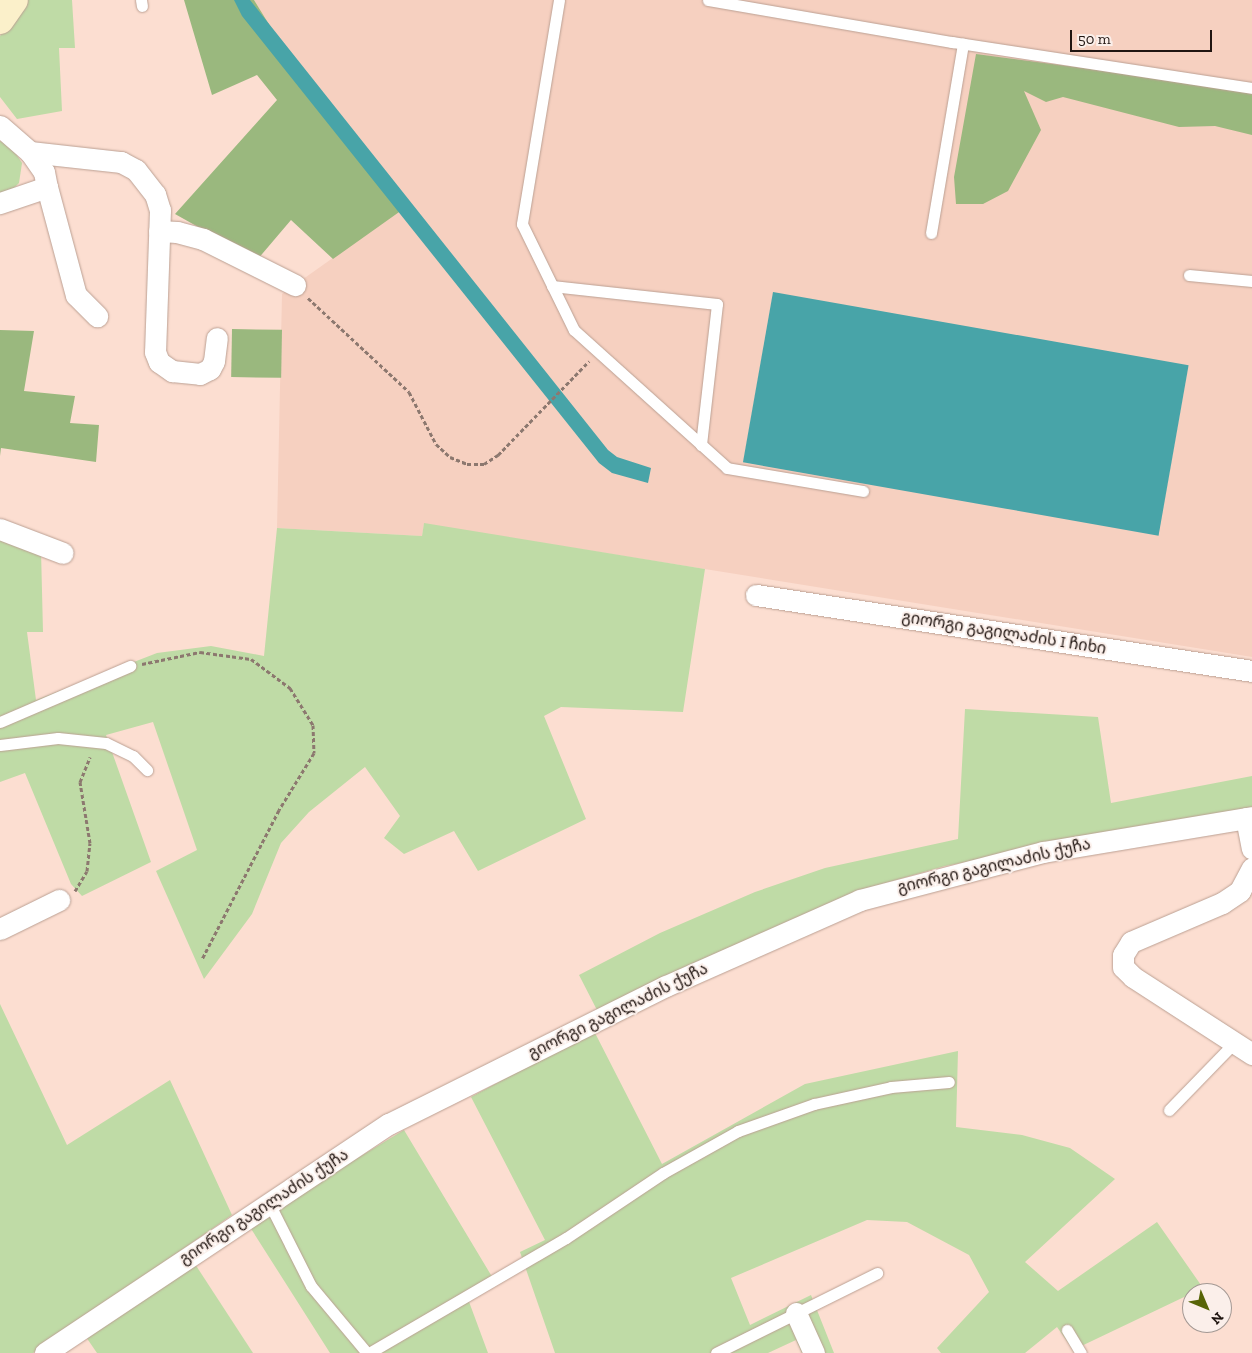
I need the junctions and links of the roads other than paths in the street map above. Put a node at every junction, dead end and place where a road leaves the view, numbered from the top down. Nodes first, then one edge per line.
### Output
1 (14, 0) edge
2 (558, 0) edge
3 (708, 0) edge
4 (0, 20) edge
5 (964, 44) junction
6 (1252, 88) edge
7 (0, 126) edge
8 (30, 152) junction
9 (47, 187) junction
10 (0, 202) edge
11 (159, 231) junction
12 (931, 233) dead end
13 (1189, 274) dead end
14 (1252, 282) edge
15 (295, 285) road end
16 (552, 286) junction
17 (97, 316) dead end
18 (217, 338) dead end
19 (701, 445) junction
20 (863, 491) dead end
21 (0, 529) edge
22 (62, 553) dead end
23 (756, 595) dead end
24 (130, 666) road end
25 (1252, 672) edge
26 (0, 722) edge
27 (0, 745) edge
28 (148, 770) dead end
29 (1249, 818) edge
30 (1252, 848) edge
31 (1252, 868) edge
32 (59, 900) road end
33 (0, 928) edge
34 (1234, 1042) junction
35 (1252, 1054) edge
36 (949, 1082) dead end
37 (1169, 1110) dead end
38 (269, 1203) junction
39 (877, 1274) dead end
40 (796, 1313) junction
41 (1067, 1330) dead end
42 (45, 1353) edge
43 (368, 1353) edge
44 (716, 1353) edge
45 (814, 1353) edge
46 (1081, 1353) edge

1 - 4 main road
2 - 16 lane
3 - 5 lane
5 - 6 lane
5 - 12 lane
7 - 8 street
8 - 9 street
8 - 11 street
9 - 10 street
9 - 17 street
11 - 15 street
11 - 18 street
13 - 14 lane
16 - 19 lane
16 - 19 lane
19 - 20 lane
21 - 22 street
23 - 25 street, გიორგი გაგილაძის I ჩიხი
24 - 26 lane
27 - 28 lane
29 - 30 street
29 - 38 street, გიორგი გაგილაძის ქუჩა
31 - 34 street
32 - 33 street
34 - 35 street
34 - 37 lane
36 - 43 lane
38 - 42 street, გიორგი გაგილაძის ქუჩა
38 - 43 lane
39 - 40 lane
40 - 44 lane
40 - 45 street
41 - 46 lane

